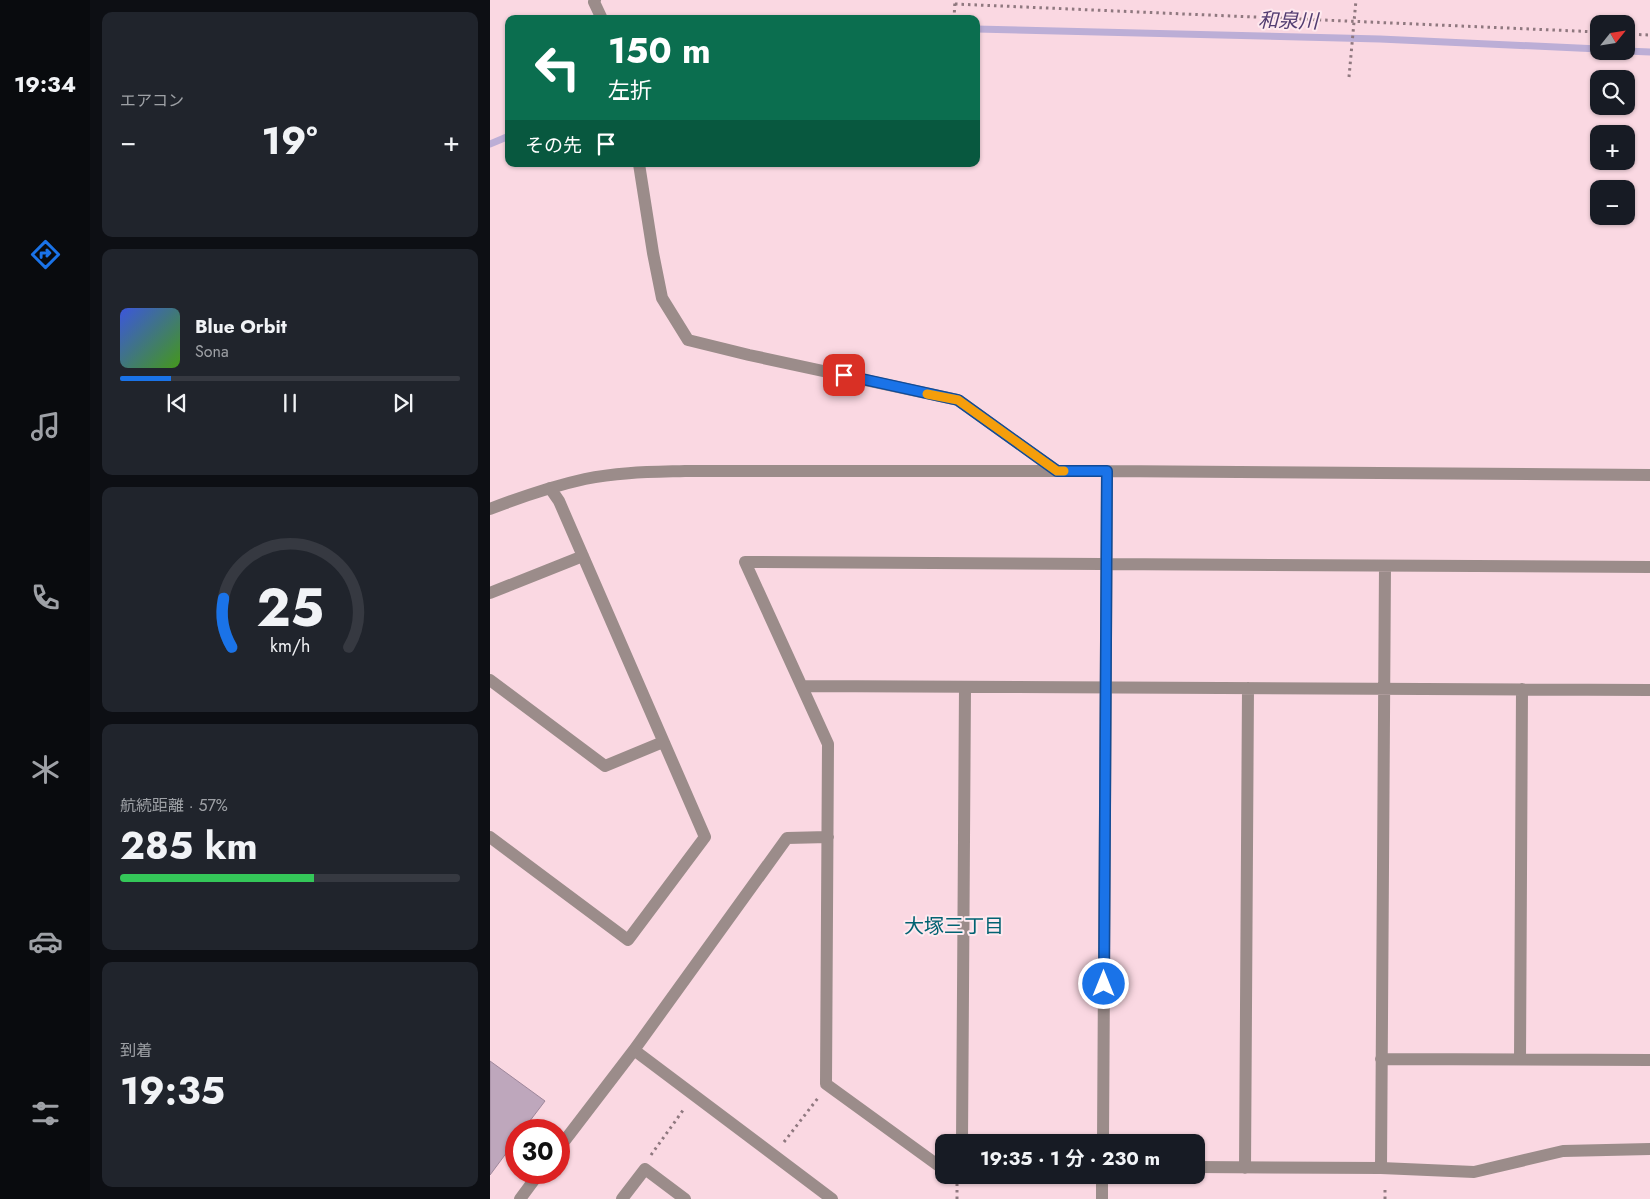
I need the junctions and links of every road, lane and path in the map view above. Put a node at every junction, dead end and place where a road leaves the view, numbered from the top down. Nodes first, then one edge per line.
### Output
1 (594, 0) edge
2 (1356, 0) edge
3 (955, 2) edge
4 (600, 15) edge
5 (954, 15) edge
6 (1355, 20) junction
7 (1590, 32) edge
8 (1635, 34) edge
9 (1650, 35) edge
10 (1349, 77) dead end
11 (639, 167) edge
12 (1057, 471) junction
13 (1107, 471) junction
14 (1650, 475) edge
15 (550, 488) junction
16 (490, 509) edge
17 (583, 556) junction
18 (1107, 564) junction
19 (1385, 566) junction
20 (1650, 568) edge
21 (490, 593) edge
22 (490, 680) edge
23 (802, 686) junction
24 (965, 687) junction
25 (1106, 688) junction
26 (1248, 688) junction
27 (1384, 689) junction
28 (1522, 690) junction
29 (1650, 690) edge
30 (663, 742) junction
31 (490, 837) edge
32 (828, 837) junction
33 (634, 1050) junction
34 (1382, 1059) junction
35 (1520, 1059) junction
36 (1650, 1060) edge
37 (826, 1084) junction
38 (694, 1095) junction
39 (570, 1134) edge
40 (962, 1134) edge
41 (1103, 1134) edge
42 (1650, 1149) edge
43 (774, 1155) junction
44 (935, 1163) edge
45 (1205, 1168) edge
46 (1245, 1168) junction
47 (1381, 1168) junction
48 (644, 1169) junction
49 (531, 1184) edge
50 (957, 1184) edge
51 (1102, 1184) edge
52 (520, 1199) edge
53 (622, 1199) edge
54 (685, 1199) edge
55 (832, 1199) edge
56 (957, 1199) edge
57 (1102, 1199) edge

1 - 4 street
2 - 6 path
3 - 5 path
3 - 6 path
6 - 7 path
6 - 10 path
8 - 9 path
11 - 12 street
12 - 13 street
12 - 15 street
13 - 14 street
13 - 18 street
15 - 16 street
15 - 17 street
17 - 21 street
17 - 30 street
18 - 19 street
18 - 23 street
18 - 25 street
19 - 20 street
19 - 27 street
22 - 30 street
23 - 24 street
23 - 32 street
24 - 25 street
24 - 40 street
25 - 26 street
25 - 41 street
26 - 27 street
26 - 46 street
27 - 28 street
27 - 34 street
28 - 29 street
28 - 35 street
30 - 31 street
32 - 33 street
32 - 37 street
33 - 38 street
33 - 39 street
34 - 35 street
34 - 47 street
35 - 36 street
37 - 43 path
37 - 44 street
38 - 43 street
38 - 48 path
42 - 47 street
43 - 55 street
45 - 46 street
46 - 47 street
48 - 53 street
48 - 54 street
49 - 52 street
50 - 56 path
51 - 57 street

